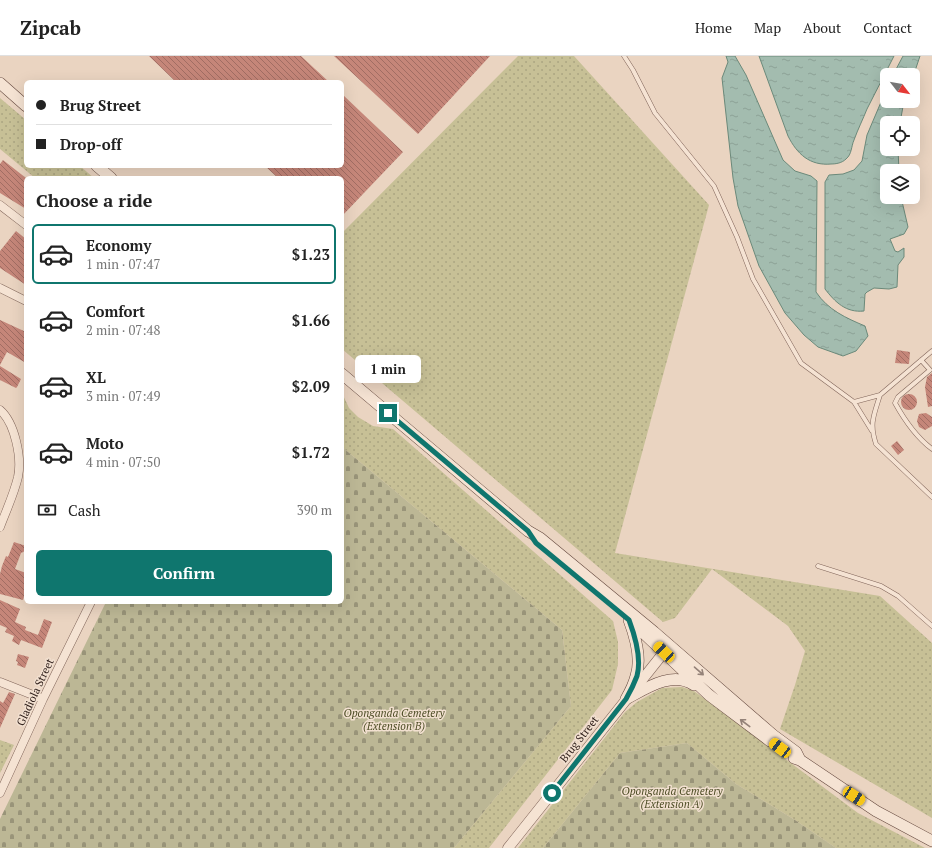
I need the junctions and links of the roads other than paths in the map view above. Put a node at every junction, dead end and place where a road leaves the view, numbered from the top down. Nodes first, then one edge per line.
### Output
1 (624, 56) edge
2 (1, 84) edge
3 (24, 104) edge
4 (99, 168) edge
5 (109, 176) edge
6 (0, 205) edge
7 (24, 223) edge
8 (0, 288) edge
9 (24, 299) edge
10 (932, 351) edge
11 (921, 360) junction
12 (344, 376) edge
13 (880, 395) junction
14 (854, 402) junction
15 (0, 410) edge
16 (872, 432) junction
17 (932, 449) edge
18 (932, 498) edge
19 (0, 527) edge
20 (528, 531) junction
21 (818, 566) dead end
22 (90, 604) edge
23 (629, 620) junction
24 (932, 626) edge
25 (667, 649) junction
26 (0, 682) edge
27 (709, 695) junction
28 (43, 699) junction
29 (626, 699) junction
30 (800, 760) junction
31 (0, 793) edge
32 (932, 841) edge
33 (508, 848) edge

1 - 14 lane
2 - 3 main road
4 - 5 main road
6 - 7 street
8 - 9 street
10 - 11 lane
11 - 13 lane
11 - 17 lane
12 - 20 main road
13 - 14 lane
13 - 16 lane
14 - 16 lane
15 - 19 street
16 - 18 lane
20 - 23 main road
20 - 25 main road
21 - 24 lane
22 - 28 street, Gladiola Street
23 - 25 main road
23 - 29 main road
25 - 27 main road
25 - 29 street, Brug Street
25 -> 30 main road
26 - 28 street
27 - 29 main road
30 -> 27 main road
28 - 31 street, Gladiola Street
29 - 33 street, Brug Street
30 - 32 main road

